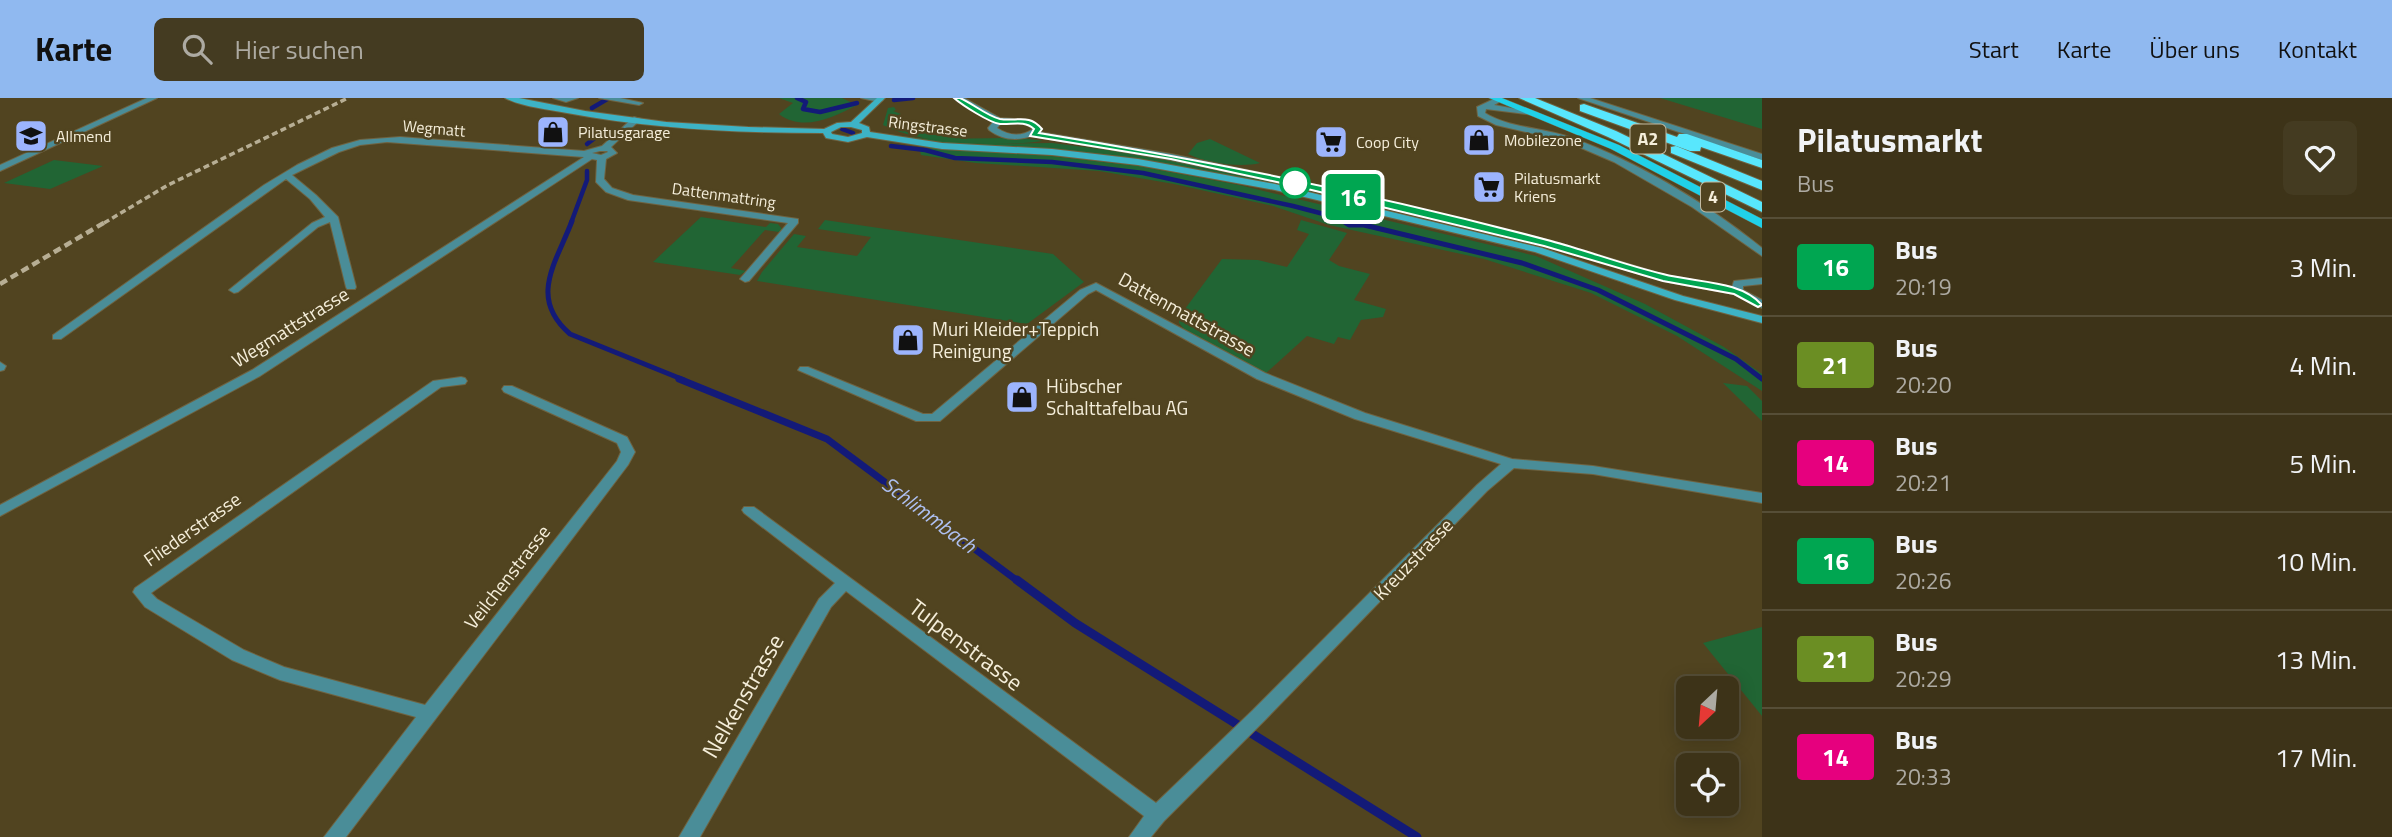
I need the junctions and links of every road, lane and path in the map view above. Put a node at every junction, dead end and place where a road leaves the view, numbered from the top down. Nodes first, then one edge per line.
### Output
1 (153, 98) edge
2 (509, 98) edge
3 (557, 98) edge
4 (574, 98) edge
5 (603, 98) edge
6 (865, 98) edge
7 (958, 98) edge
8 (1525, 98) edge
9 (1533, 98) edge
10 (1555, 98) edge
11 (1582, 98) edge
12 (880, 99) edge
13 (1494, 102) edge
14 (639, 103) dead end
15 (1591, 110) junction
16 (637, 119) junction
17 (999, 121) junction
18 (853, 124) junction
19 (97, 125) junction
20 (122, 127) dead end
21 (825, 131) junction
22 (866, 134) junction
23 (1033, 134) junction
24 (595, 154) junction
25 (1762, 157) edge
26 (1762, 164) edge
27 (0, 168) edge
28 (1762, 175) edge
29 (286, 176) junction
30 (1762, 186) edge
31 (1762, 208) edge
32 (333, 218) junction
33 (1762, 224) edge
34 (1762, 253) edge
35 (745, 279) dead end
36 (1762, 281) edge
37 (351, 287) dead end
38 (234, 290) dead end
39 (1737, 291) junction
40 (1762, 305) edge
41 (1762, 320) edge
42 (57, 337) dead end
43 (804, 370) dead end
44 (461, 381) dead end
45 (508, 389) dead end
46 (1511, 463) junction
47 (1762, 498) edge
48 (0, 510) edge
49 (749, 510) dead end
50 (845, 583) junction
51 (428, 713) junction
52 (1157, 815) junction
53 (334, 837) edge
54 (689, 837) edge
55 (1139, 837) edge

1 - 19 street
2 - 16 main road
3 - 4 street
5 - 14 street
6 - 12 street
7 - 17 street, Ringstrasse
8 - 31 highway
9 - 30 highway, A2
10 - 15 highway, A2
11 - 25 street
12 - 18 main road
13 - 33 main road, 4
13 - 34 street
15 - 26 highway
15 - 28 highway, A2
16 - 21 main road
16 - 24 street, Wegmattstrasse
17 - 23 street
17 - 23 street
18 - 21 main road
18 - 22 main road
19 - 20 street
19 - 27 street
21 - 22 main road
22 - 41 main road, Ringstrasse
23 - 39 street
24 - 29 street, Wegmatt
24 - 35 street, Dattenmattring
24 - 48 street, Wegmattstrasse
29 - 32 street
29 - 42 street, Wegmatt
32 - 37 street
32 - 38 street
36 - 39 street
39 - 40 street
43 - 46 street, Dattenmattstrasse
44 - 51 street, Fliederstrasse
45 - 51 street, Veilchenstrasse
46 - 47 street
46 - 52 street, Kreuzstrasse
49 - 50 street, Tulpenstrasse
50 - 52 street, Tulpenstrasse
50 - 54 street, Nelkenstrasse
51 - 53 street, Veilchenstrasse
52 - 55 street, Kreuzstrasse

